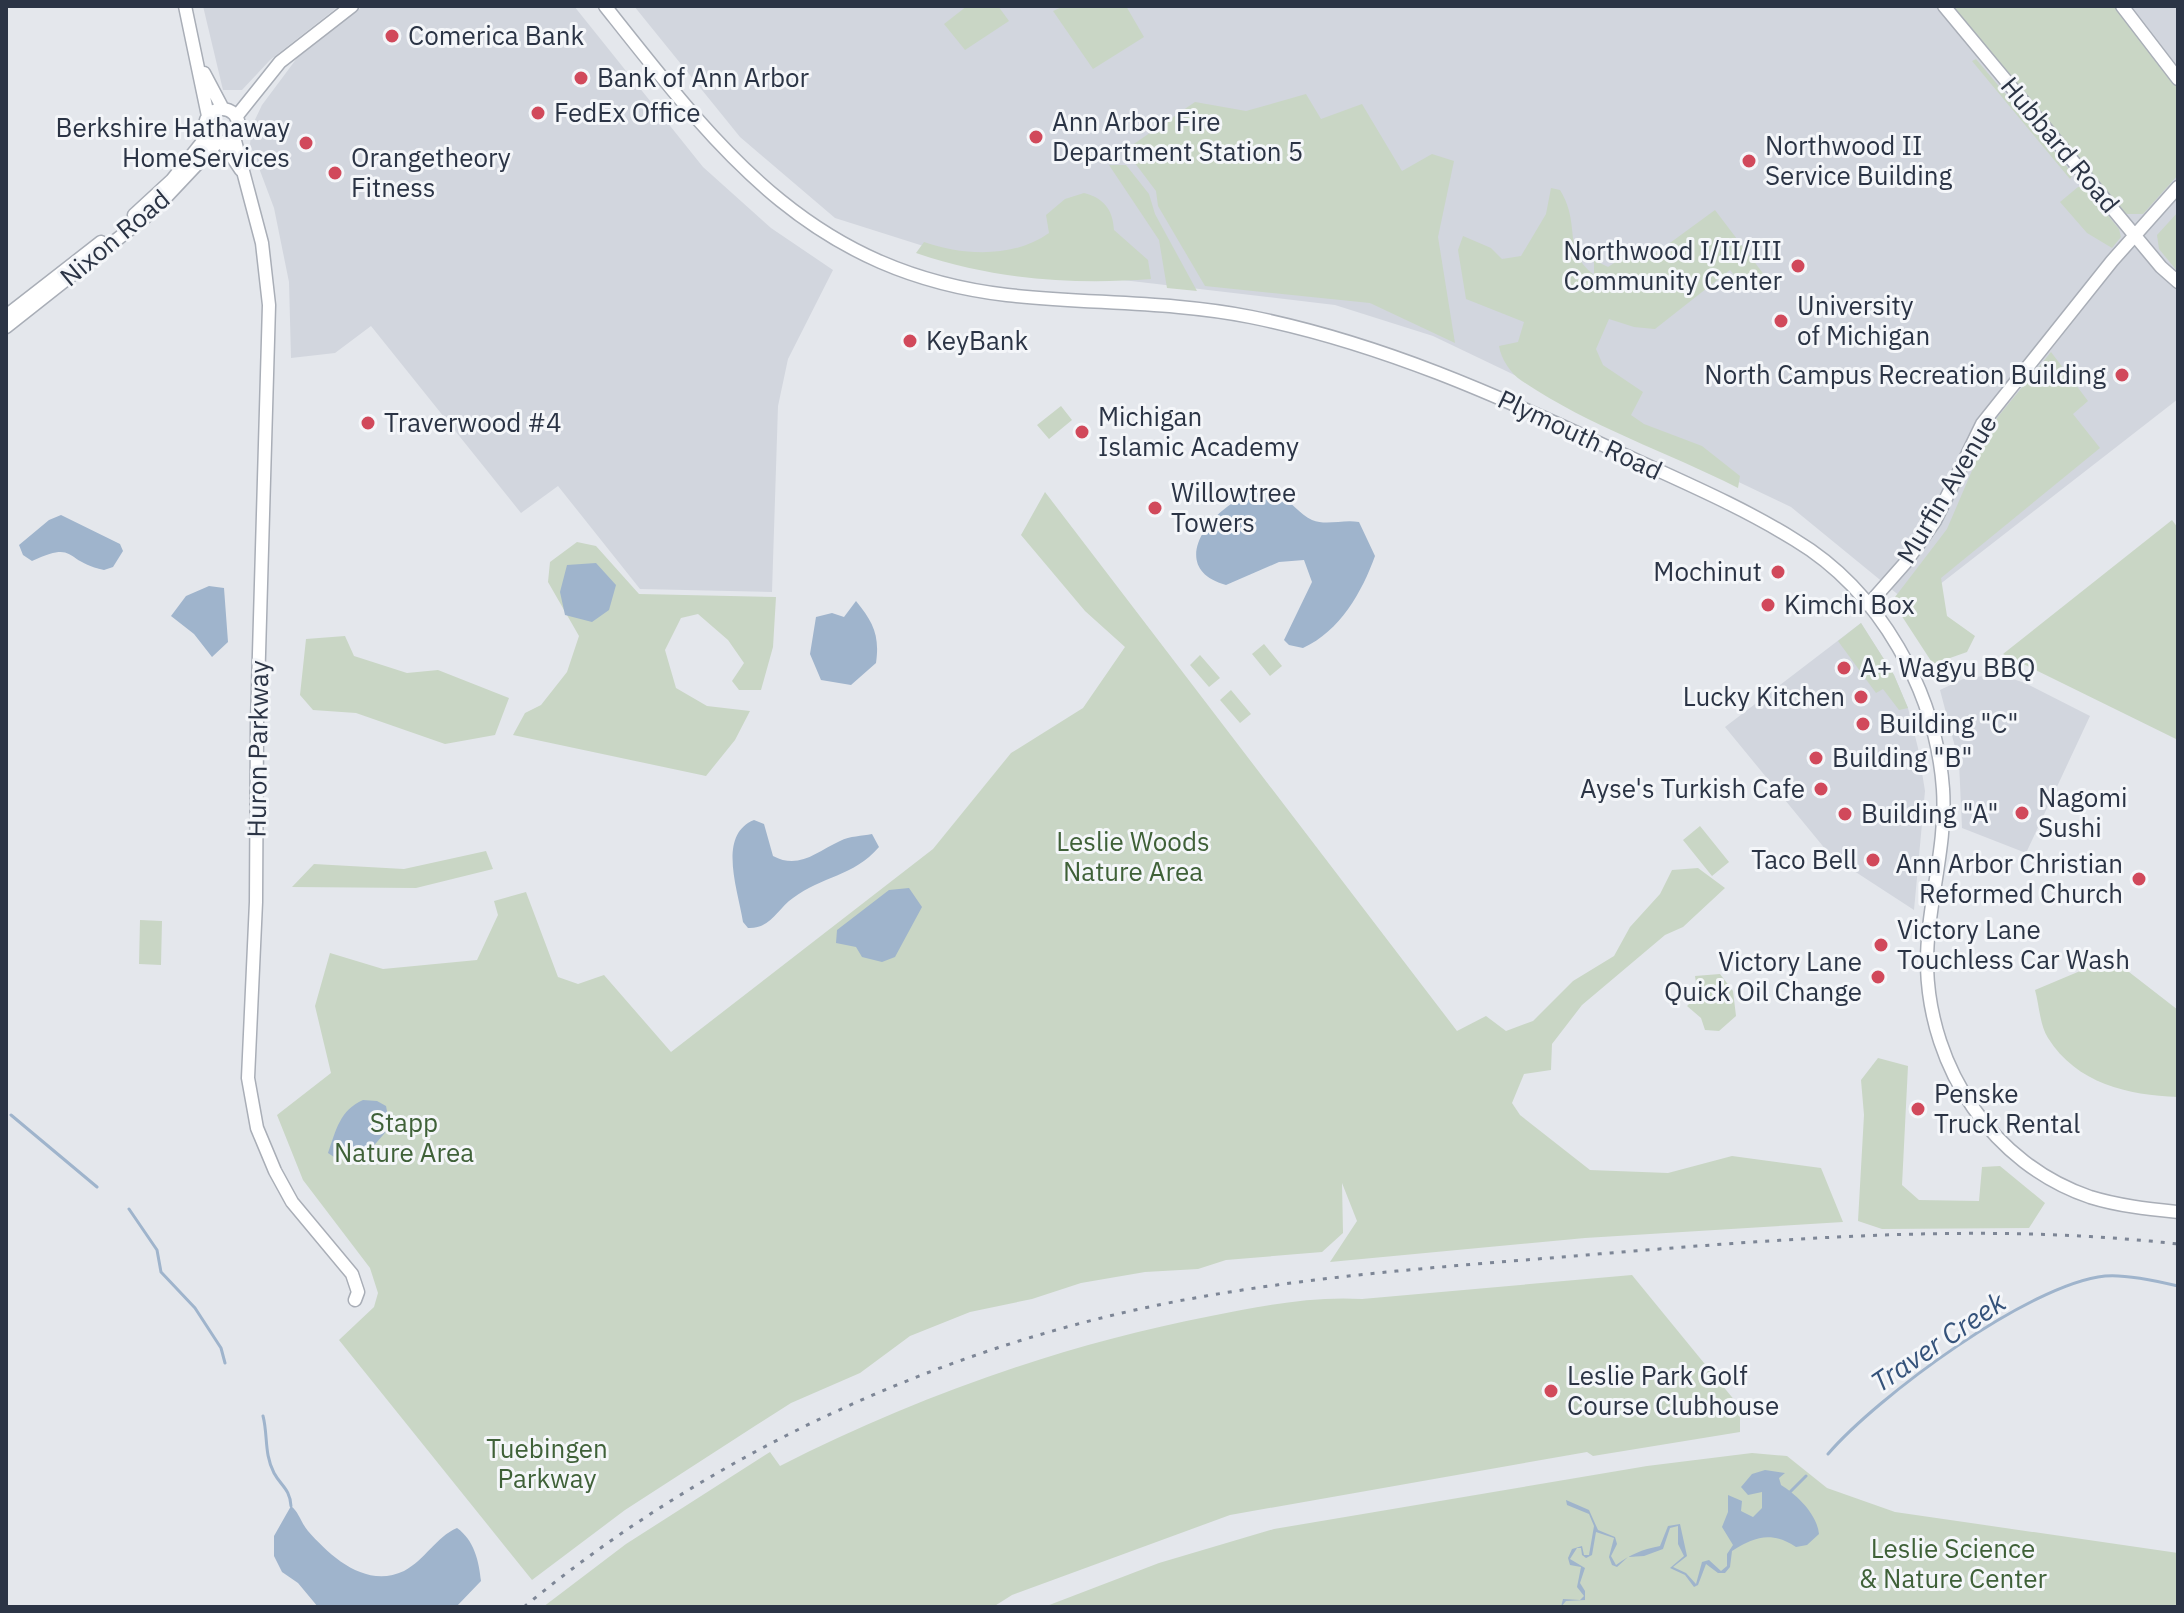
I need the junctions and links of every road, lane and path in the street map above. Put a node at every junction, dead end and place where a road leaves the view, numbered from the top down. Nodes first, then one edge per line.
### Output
1 (185, 6) edge
2 (352, 6) edge
3 (605, 6) edge
4 (1944, 6) edge
5 (2122, 6) edge
6 (193, 51) junction
7 (2178, 79) edge
8 (229, 112) junction
9 (208, 116) junction
10 (220, 139) junction
11 (2178, 187) edge
12 (147, 204) junction
13 (131, 227) junction
14 (2135, 236) junction
15 (2178, 282) edge
16 (6, 316) edge
17 (6, 327) edge
18 (1868, 605) junction
19 (2178, 1212) edge
20 (355, 1300) dead end

1 - 6 main road
2 - 8 main road
3 - 18 main road, Plymouth Road
4 - 14 main road, Hubbard Road
5 - 7 main road
6 - 8 main road
6 - 9 main road
8 - 9 main road
8 - 10 main road
9 - 10 main road
10 - 12 main road, Nixon Road
10 - 13 main road, Nixon Road
10 - 20 main road, Huron Parkway
11 - 14 main road, Murfin Avenue
12 - 13 main road
12 - 16 main road, Nixon Road
13 - 17 main road, Nixon Road
14 - 15 main road, Hubbard Road
14 - 18 main road, Murfin Avenue
18 - 19 main road, Plymouth Road

